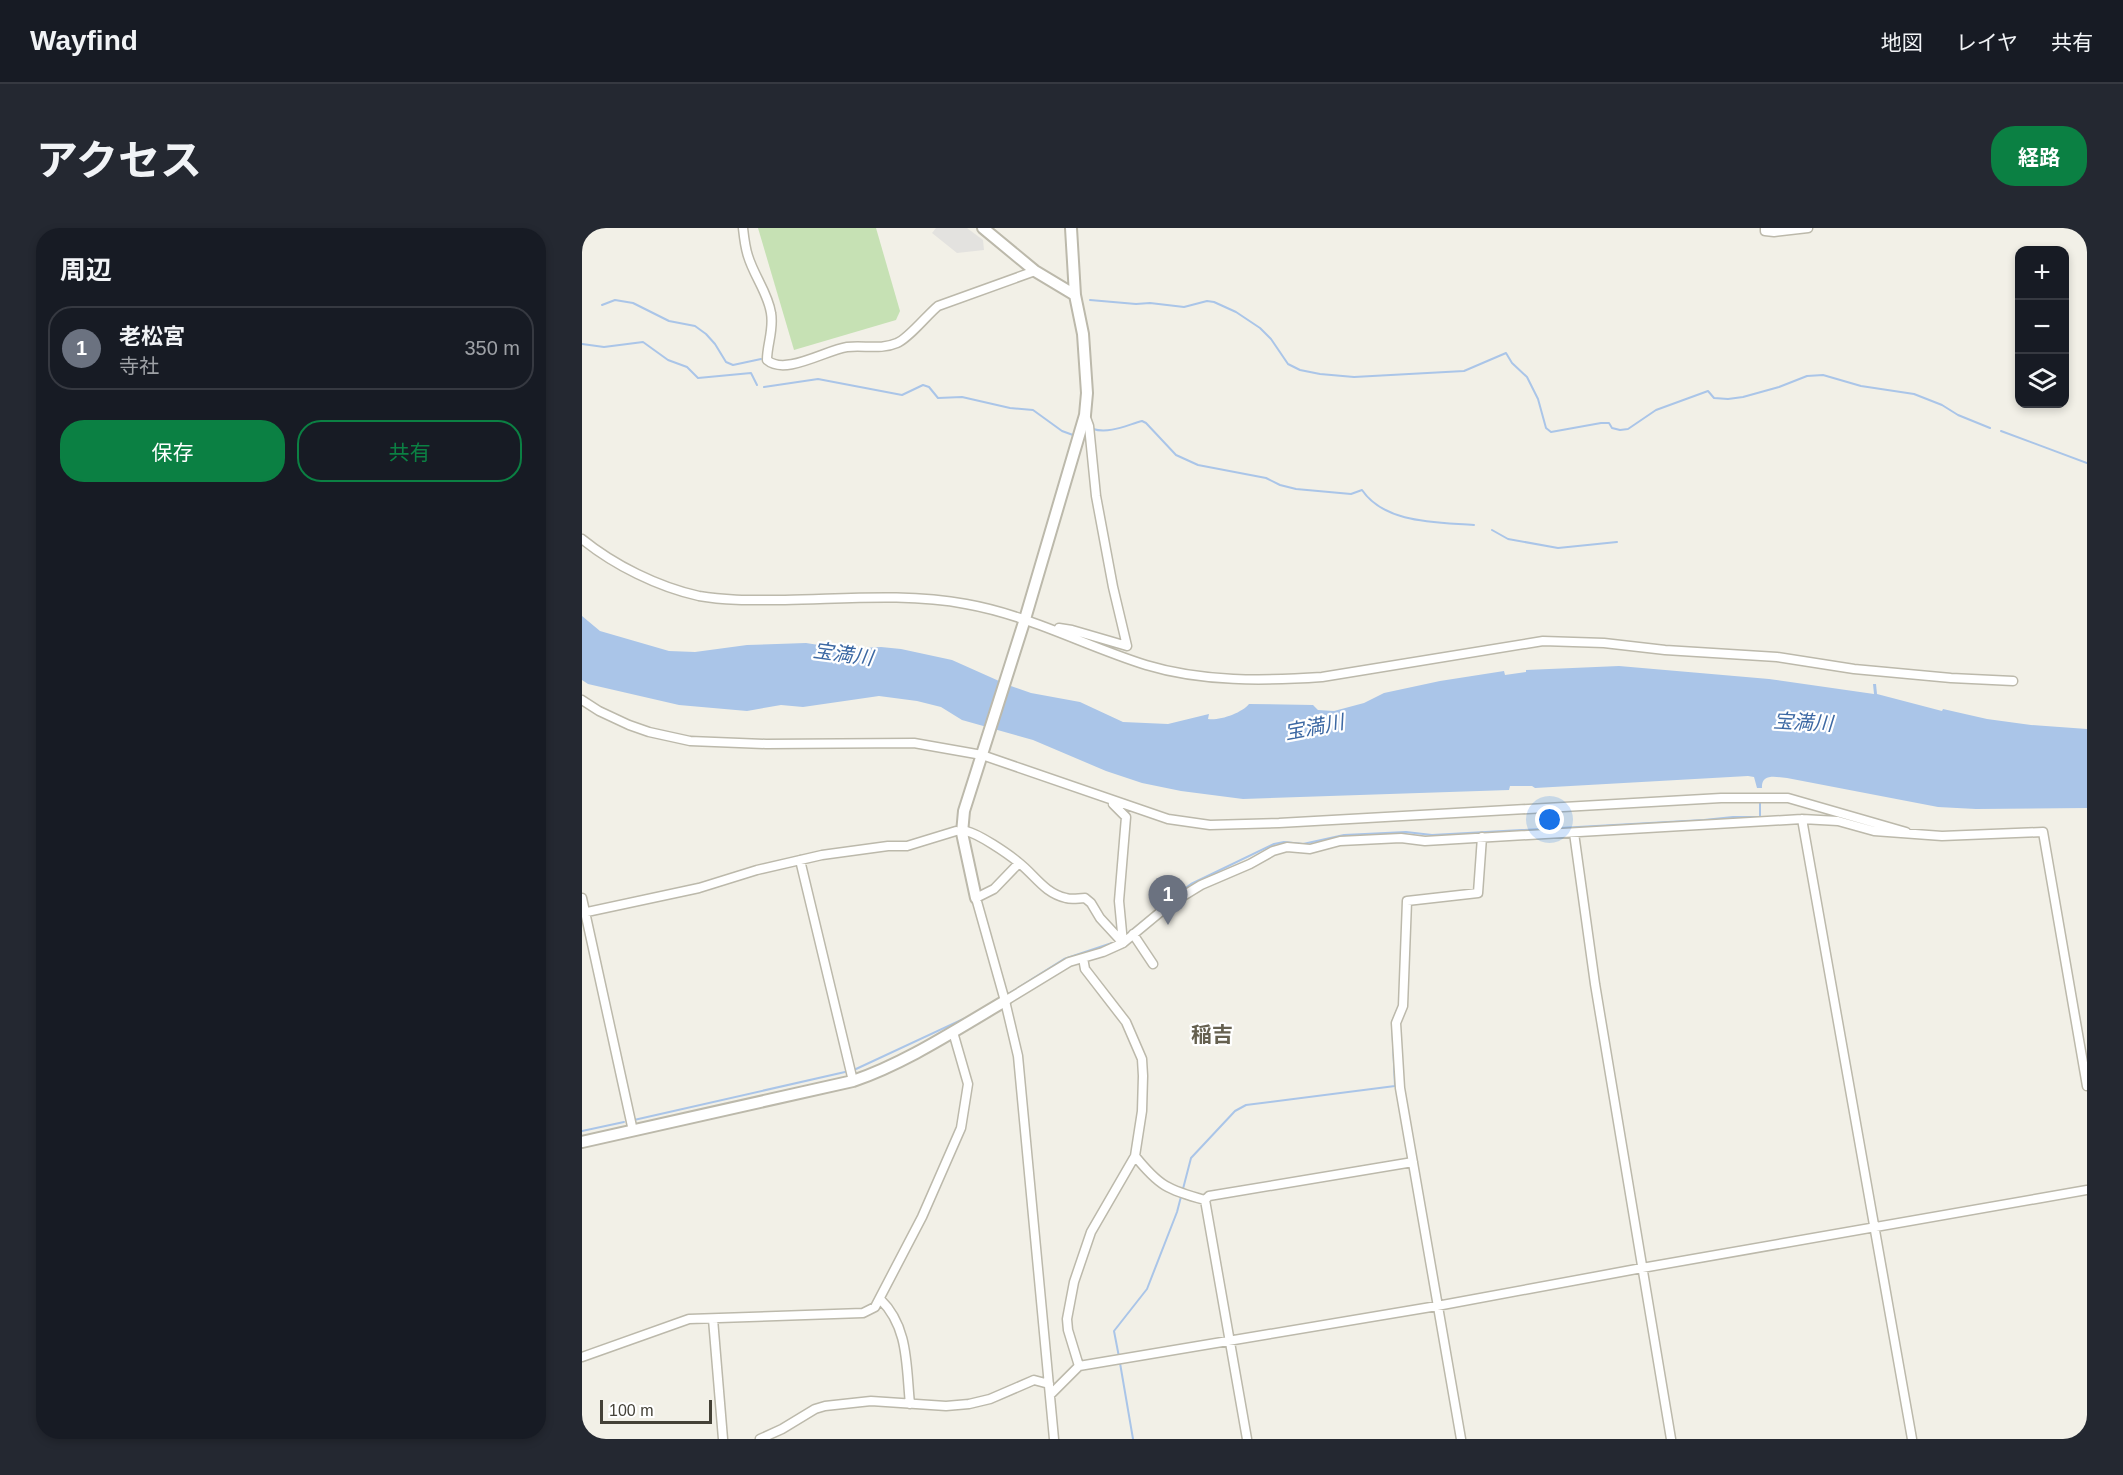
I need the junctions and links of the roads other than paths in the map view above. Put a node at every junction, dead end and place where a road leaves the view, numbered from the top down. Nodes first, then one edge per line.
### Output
1 (743, 228) edge
2 (983, 228) edge
3 (1071, 228) edge
4 (1765, 228) edge
5 (1808, 228) edge
6 (1035, 271) junction
7 (1076, 295) junction
8 (1085, 416) junction
9 (582, 539) edge
10 (1024, 622) junction
11 (1048, 627) junction
12 (2013, 681) dead end
13 (582, 700) edge
14 (983, 750) junction
15 (1111, 801) junction
16 (1147, 813) junction
17 (1126, 817) junction
18 (1802, 819) junction
19 (1906, 832) junction
20 (1574, 833) junction
21 (1482, 837) junction
22 (800, 860) junction
23 (1019, 863) junction
24 (582, 898) edge
25 (976, 898) junction
26 (584, 913) edge
27 (1133, 934) junction
28 (1123, 943) junction
29 (1083, 958) junction
30 (1153, 964) dead end
31 (1005, 1001) junction
32 (953, 1032) junction
33 (853, 1081) junction
34 (2087, 1086) edge
35 (633, 1131) junction
36 (582, 1143) edge
37 (1135, 1156) junction
38 (1413, 1162) junction
39 (2087, 1190) edge
40 (1205, 1200) junction
41 (1873, 1228) junction
42 (1642, 1268) junction
43 (880, 1299) junction
44 (1437, 1306) junction
45 (713, 1319) junction
46 (1230, 1340) junction
47 (582, 1357) edge
48 (1079, 1366) junction
49 (1049, 1384) junction
50 (1050, 1395) junction
51 (910, 1404) junction
52 (723, 1439) edge
53 (760, 1439) edge
54 (1054, 1439) edge
55 (1247, 1439) edge
56 (1461, 1439) edge
57 (1671, 1439) edge
58 (1912, 1439) edge

1 - 6 street
2 - 6 street
3 - 7 street
4 - 5 street
6 - 7 street
7 - 8 street
8 - 10 street
8 - 11 street
9 - 10 street
10 - 11 street
10 - 14 street
11 - 12 street
13 - 14 street
14 - 15 street
14 - 25 street
15 - 16 street
15 - 17 street
16 - 17 street
16 - 19 street
17 - 28 street
18 - 19 street
18 - 20 street
18 - 41 street
19 - 34 street
20 - 21 street
20 - 42 street
21 - 27 street
21 - 38 street
22 - 23 street
22 - 26 street
22 - 33 street
23 - 25 street
23 - 28 street
24 - 26 street
25 - 31 street
26 - 35 street
27 - 28 street
27 - 30 street
28 - 29 street
29 - 31 street
29 - 37 street
31 - 32 street
31 - 49 street
32 - 33 street
32 - 43 street
33 - 35 street
35 - 36 street
37 - 40 street
37 - 48 street
38 - 40 street
38 - 44 street
39 - 41 street
40 - 46 street
41 - 42 street
41 - 58 street
42 - 44 street
42 - 57 street
43 - 45 street
43 - 51 street
44 - 46 street
44 - 56 street
45 - 47 street
45 - 52 street
46 - 48 street
46 - 55 street
48 - 50 street
49 - 50 street
49 - 51 street
50 - 54 street
51 - 53 street

